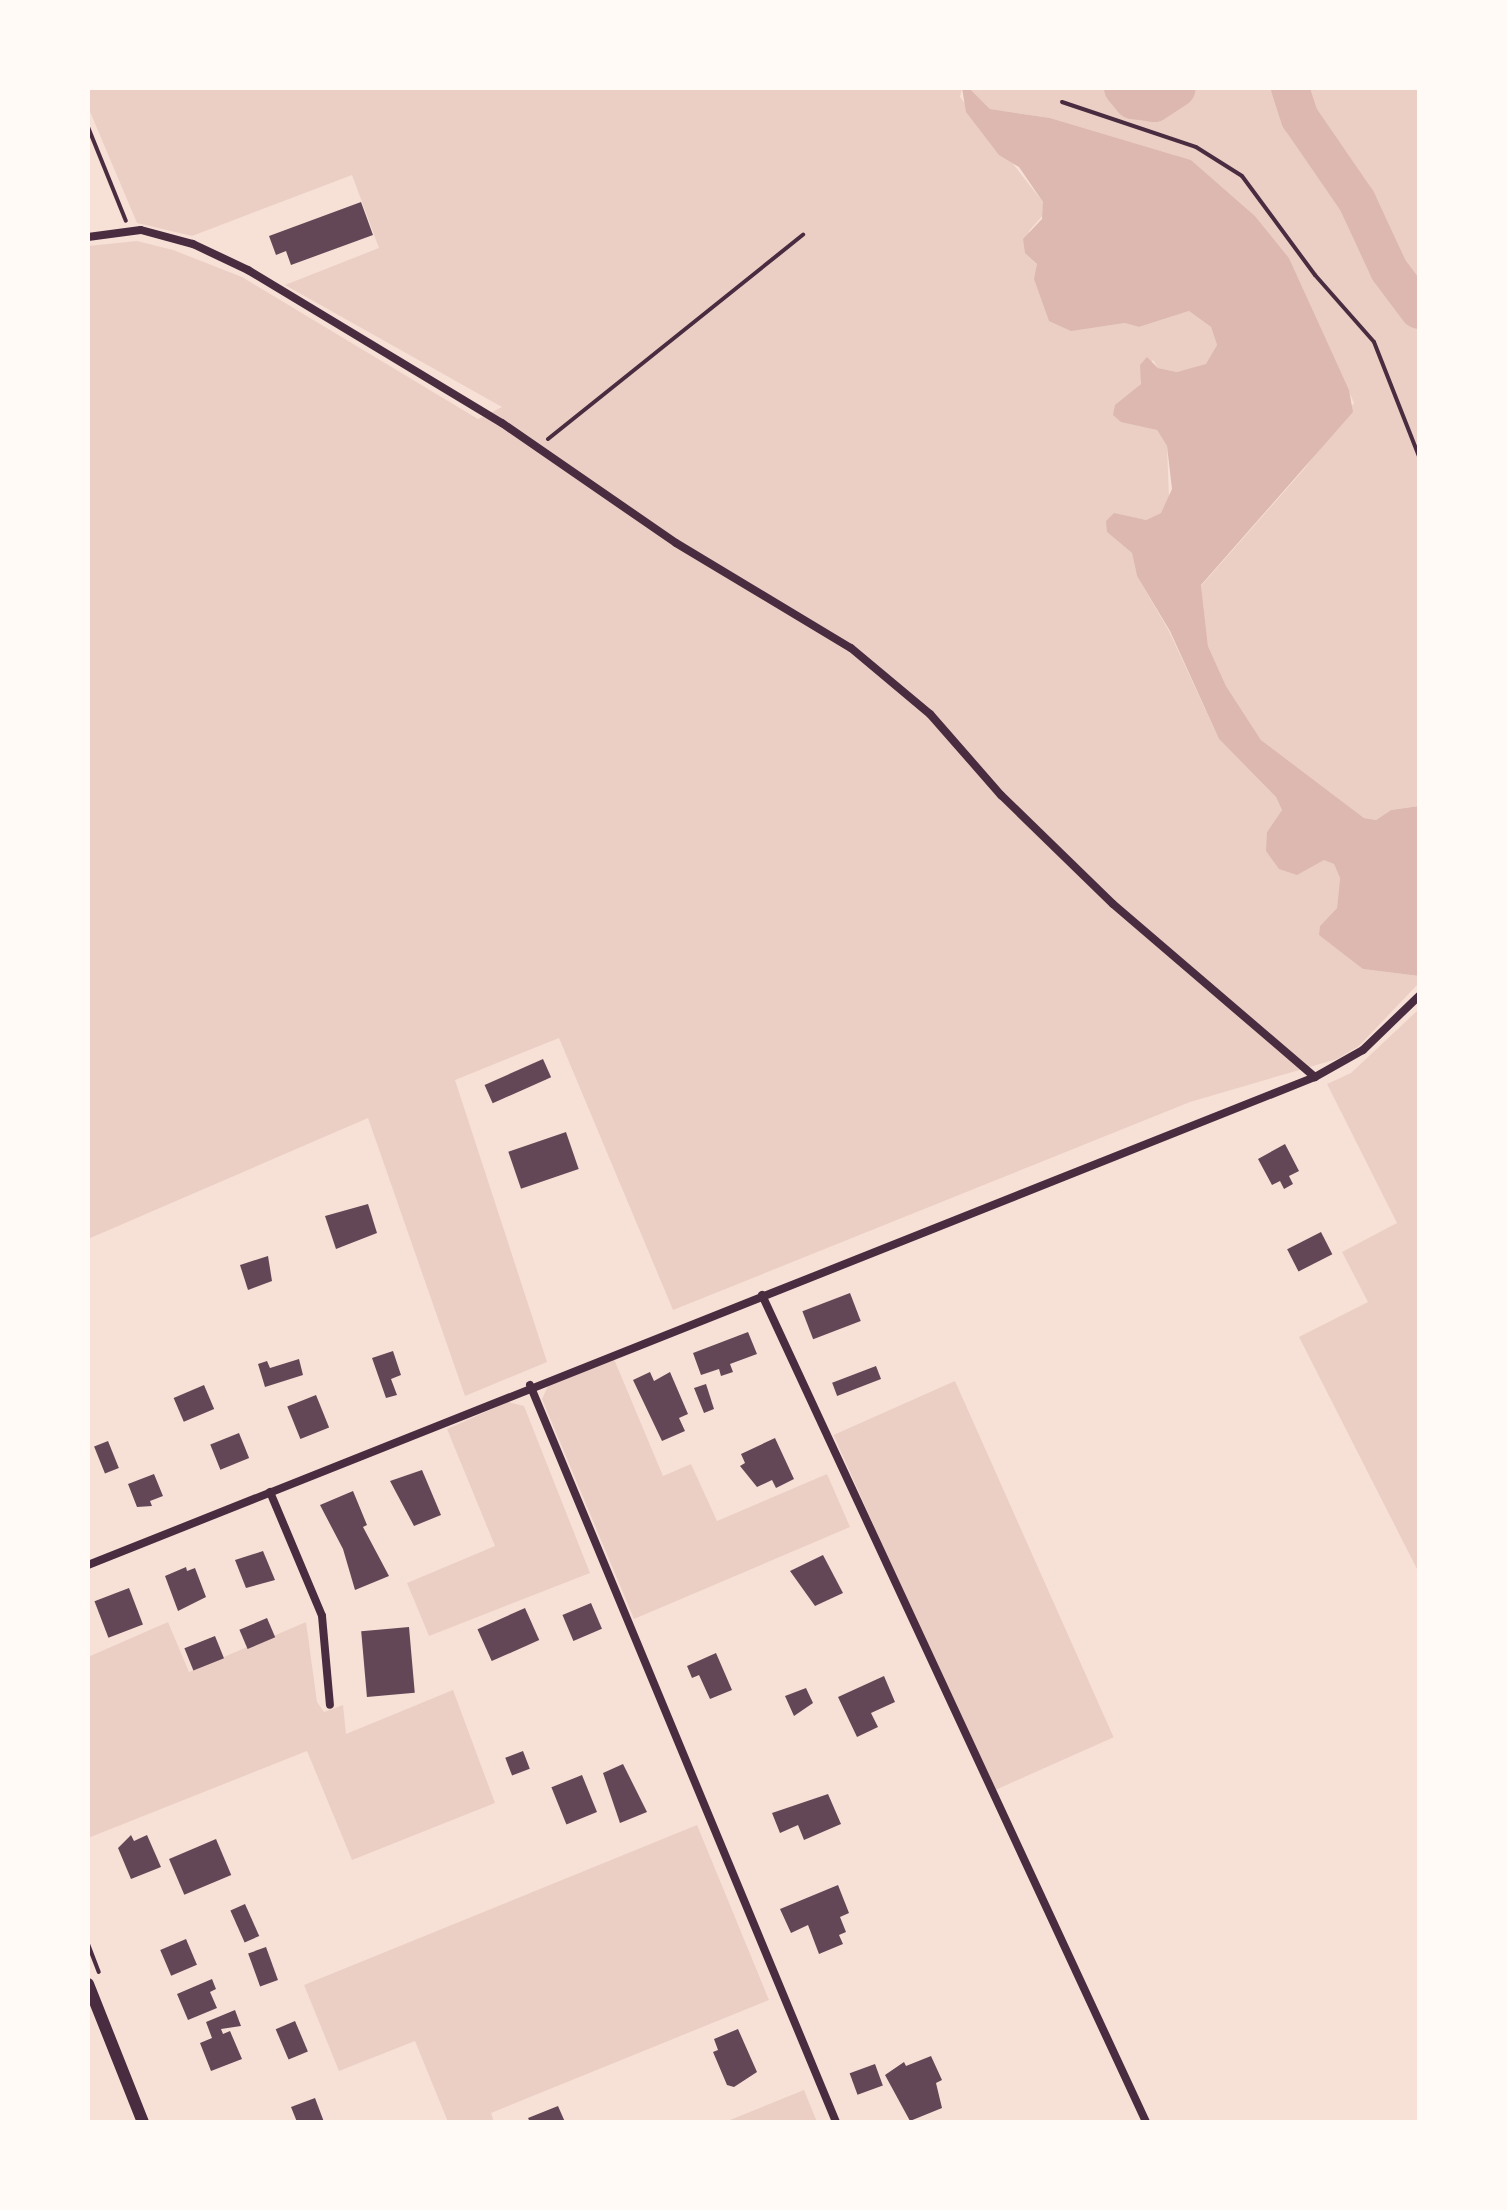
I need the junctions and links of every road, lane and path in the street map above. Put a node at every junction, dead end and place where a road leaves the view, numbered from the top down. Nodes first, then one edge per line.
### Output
1 (1062, 102) dead end
2 (88, 127) edge
3 (126, 229) junction
4 (803, 235) dead end
5 (88, 237) edge
6 (537, 448) junction
7 (1419, 456) edge
8 (1419, 996) edge
9 (1315, 1077) junction
10 (762, 1295) junction
11 (530, 1385) junction
12 (270, 1492) junction
13 (88, 1565) edge
14 (330, 1705) dead end
15 (88, 1984) edge
16 (94, 2014) edge
17 (143, 2122) edge
18 (836, 2122) edge
19 (1146, 2122) edge

1 - 7 path
2 - 3 path
3 - 5 street
3 - 6 street
4 - 6 path
6 - 9 street
8 - 9 street
9 - 10 street
10 - 11 street
10 - 19 street
11 - 12 street
11 - 18 street
12 - 13 street
12 - 14 street
15 - 16 street
16 - 17 street

